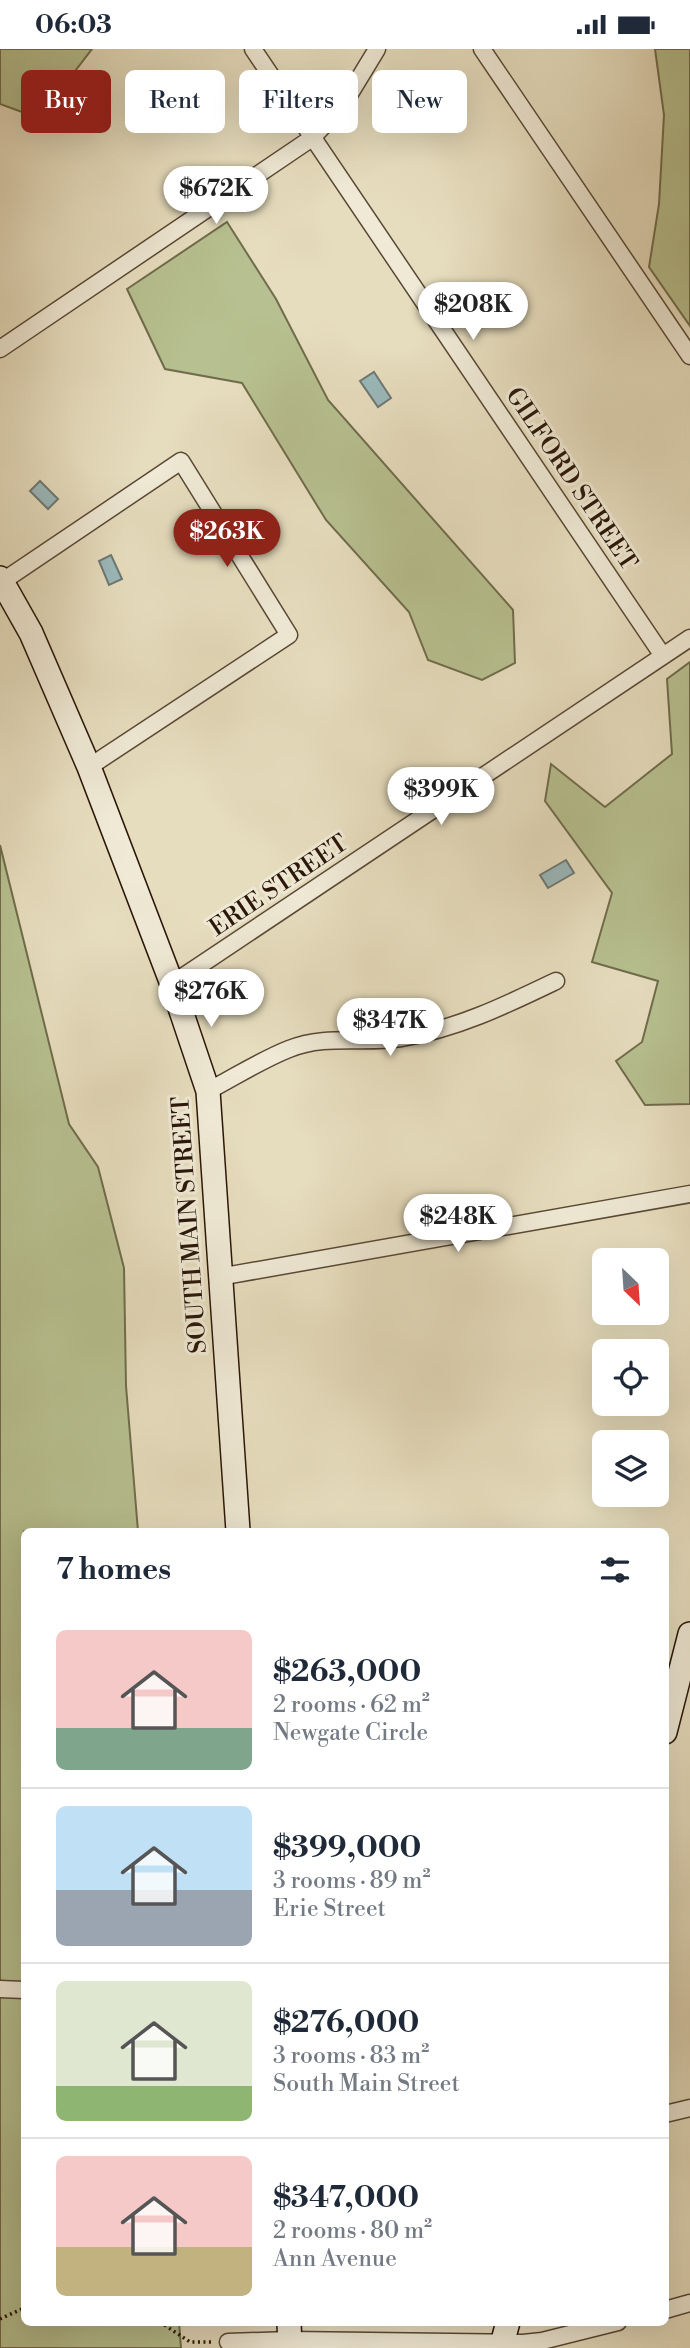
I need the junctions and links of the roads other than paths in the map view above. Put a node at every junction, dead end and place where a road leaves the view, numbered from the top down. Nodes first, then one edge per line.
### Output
1 (253, 49) edge
2 (377, 49) edge
3 (482, 49) edge
4 (312, 138) junction
5 (0, 349) edge
6 (690, 356) edge
7 (1, 579) edge
8 (690, 638) edge
9 (663, 656) junction
10 (89, 767) junction
11 (556, 981) dead end
12 (172, 984) junction
13 (208, 1091) junction
14 (690, 1194) edge
15 (219, 1277) junction
16 (238, 1528) edge
17 (690, 1634) edge
18 (673, 1672) edge
19 (669, 1702) edge
20 (0, 1989) edge
21 (21, 1990) edge
22 (690, 2108) edge
23 (669, 2113) edge
24 (690, 2303) edge
25 (669, 2309) edge
26 (601, 2326) edge
27 (290, 2337) edge
28 (504, 2338) edge
29 (228, 2342) road end

1 - 4 street, GILFORD STREET
2 - 4 street
3 - 6 street
4 - 5 street
4 - 9 street, GILFORD STREET
7 - 10 main road, SOUTH MAIN STREET
7 - 10 street
8 - 9 street, ERIE STREET
9 - 12 street, ERIE STREET
10 - 12 main road, SOUTH MAIN STREET
11 - 13 street
12 - 13 main road, SOUTH MAIN STREET
13 - 15 main road, SOUTH MAIN STREET
14 - 15 street
15 - 16 main road, SOUTH MAIN STREET
17 - 18 main road
18 - 19 main road
20 - 21 street
22 - 23 street
24 - 25 street
26 - 28 street
27 - 28 street
27 - 29 street

